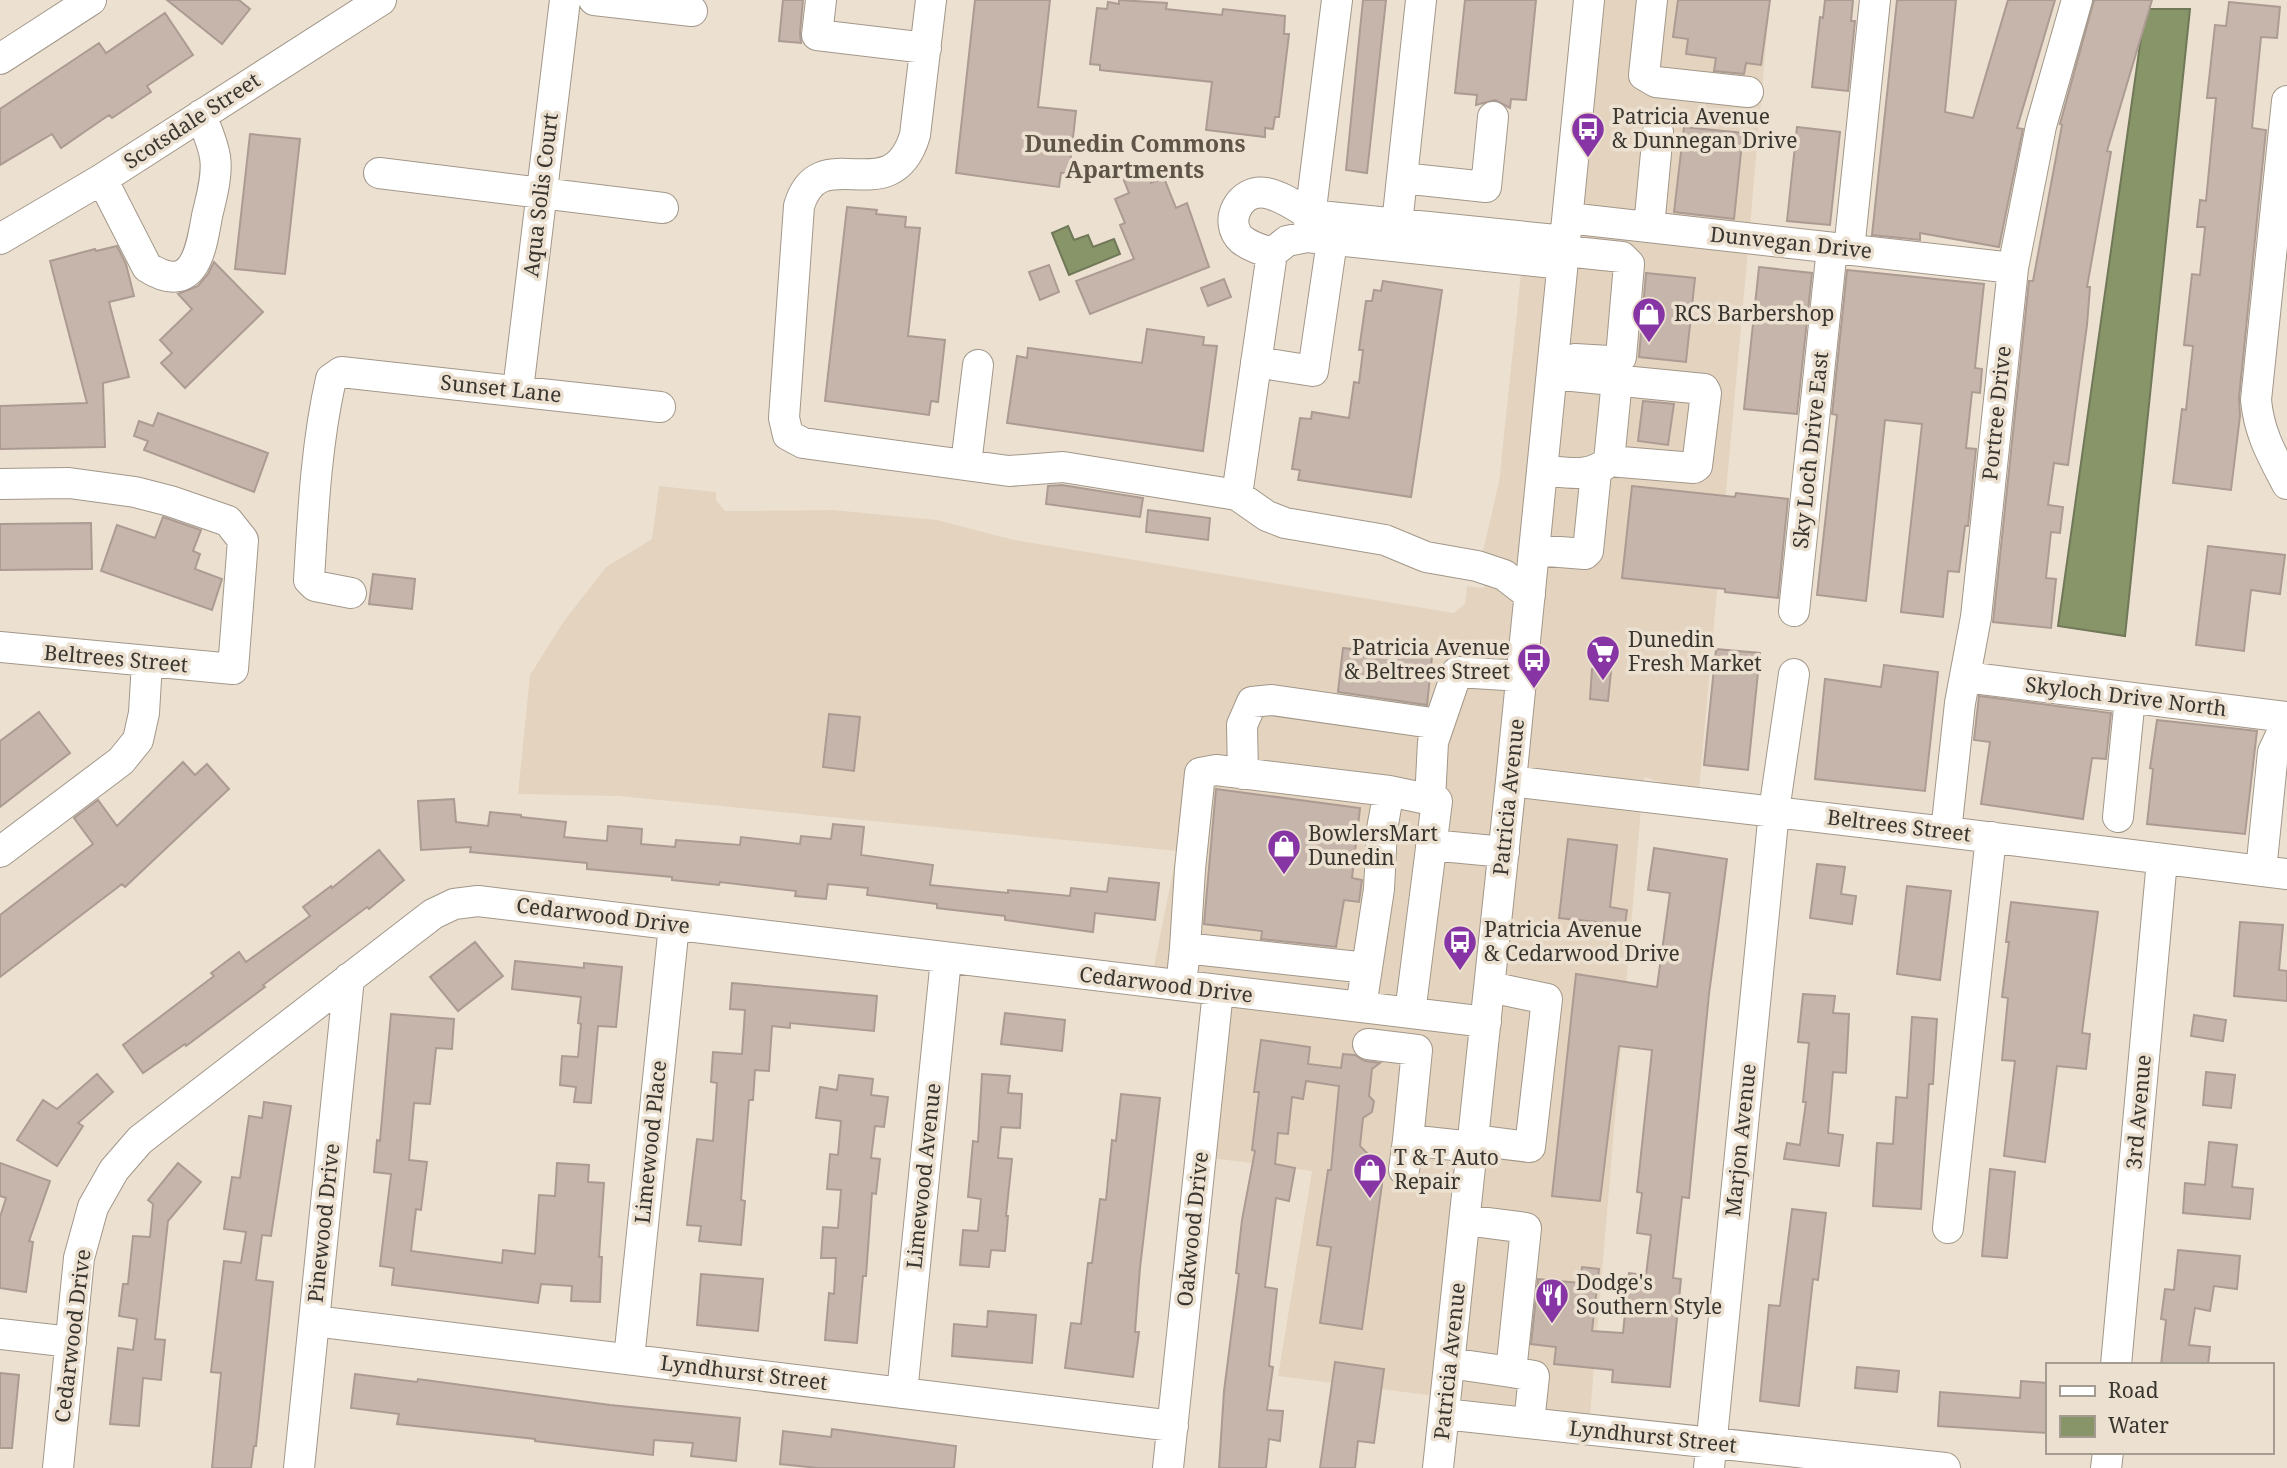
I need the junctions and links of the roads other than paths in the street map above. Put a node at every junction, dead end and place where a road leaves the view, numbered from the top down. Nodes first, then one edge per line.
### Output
1 (91, 0) edge
2 (381, 0) edge
3 (565, 0) edge
4 (594, 0) edge
5 (821, 0) edge
6 (931, 0) edge
7 (1336, 0) edge
8 (1421, 0) edge
9 (1589, 0) edge
10 (1652, 0) edge
11 (1875, 0) edge
12 (2077, 0) edge
13 (692, 11) dead end
14 (926, 48) junction
15 (0, 59) edge
16 (1748, 92) dead end
17 (2287, 101) edge
18 (201, 115) junction
19 (1493, 117) dead end
20 (1658, 132) dead end
21 (379, 173) dead end
22 (1402, 178) junction
23 (102, 179) junction
24 (540, 192) junction
25 (663, 208) dead end
26 (1649, 227) junction
27 (1316, 231) junction
28 (1396, 235) junction
29 (0, 239) edge
30 (1565, 244) junction
31 (1840, 249) junction
32 (1272, 253) junction
33 (2013, 268) junction
34 (1256, 362) junction
35 (978, 365) dead end
36 (1553, 366) junction
37 (1617, 380) junction
38 (518, 390) junction
39 (660, 407) dead end
40 (966, 464) junction
41 (1602, 467) junction
42 (1542, 470) junction
43 (0, 484) edge
44 (2287, 484) edge
45 (1237, 495) junction
46 (1534, 550) junction
47 (351, 593) dead end
48 (1530, 595) junction
49 (1794, 611) dead end
50 (0, 647) edge
51 (147, 662) junction
52 (1794, 674) dead end
53 (1522, 676) junction
54 (1965, 677) junction
55 (2130, 698) junction
56 (2287, 720) edge
57 (1439, 724) junction
58 (1243, 774) junction
59 (1511, 781) junction
60 (1389, 791) junction
61 (1430, 800) junction
62 (1774, 811) junction
63 (2119, 817) dead end
64 (1946, 832) junction
65 (1991, 837) junction
66 (1431, 845) junction
67 (0, 852) edge
68 (1504, 852) junction
69 (2162, 860) junction
70 (2274, 873) edge
71 (674, 925) junction
72 (1185, 948) junction
73 (946, 959) junction
74 (1367, 968) junction
75 (349, 978) junction
76 (1181, 986) junction
77 (1490, 987) junction
78 (1218, 990) junction
79 (1361, 1007) junction
80 (1410, 1013) junction
81 (1486, 1022) junction
82 (1368, 1044) dead end
83 (1408, 1140) junction
84 (1473, 1144) junction
85 (1404, 1170) dead end
86 (1465, 1220) junction
87 (1948, 1228) dead end
88 (314, 1321) junction
89 (0, 1334) edge
90 (71, 1342) junction
91 (629, 1359) junction
92 (1449, 1363) junction
93 (2116, 1363) edge
94 (1511, 1371) junction
95 (902, 1392) junction
96 (1444, 1413) junction
97 (1529, 1423) junction
98 (1172, 1426) junction
99 (1710, 1456) edge
100 (58, 1468) edge
101 (299, 1468) edge
102 (1168, 1468) edge
103 (1438, 1468) edge
104 (1945, 1468) edge

1 - 15 street
2 - 18 street, Scotsdale Street
3 - 24 street, Aqua Solis Court
4 - 13 street
5 - 14 street
6 - 14 street
7 - 27 street
8 - 22 street
9 - 30 street, Patricia Avenue
10 - 16 street
11 - 31 street, Sky Loch Drive East
12 - 33 street, Portree Drive
14 - 40 street
17 - 44 street
18 - 23 street, Scotsdale Street
18 - 23 street
19 - 22 street
20 - 26 street
21 - 24 street
22 - 28 street
23 - 29 street, Scotsdale Street
24 - 25 street
24 - 38 street, Aqua Solis Court
26 - 30 street, Dunvegan Drive
26 - 31 street, Dunvegan Drive
27 - 28 street
27 - 32 street
27 - 32 street
27 - 34 street
28 - 30 street
30 - 36 street, Patricia Avenue
30 - 36 street
31 - 33 street, Dunvegan Drive
31 - 49 street, Sky Loch Drive East
32 - 34 street
33 - 54 street, Portree Drive
34 - 45 street
35 - 40 street
36 - 37 street
36 - 42 street, Patricia Avenue
37 - 41 street
37 - 41 street
38 - 39 street, Sunset Lane
38 - 47 street, Sunset Lane
40 - 45 street
41 - 42 street
41 - 46 street
42 - 46 street, Patricia Avenue
43 - 51 street, Beltrees Street
45 - 48 street
46 - 48 street, Patricia Avenue
48 - 53 street, Patricia Avenue
50 - 51 street, Beltrees Street
51 - 67 street
52 - 62 street, Marjon Avenue
53 - 57 street
53 - 59 street, Patricia Avenue
54 - 55 street, Skyloch Drive North
54 - 64 street, Portree Drive
55 - 56 street, Skyloch Drive North
55 - 63 street
56 - 70 street
57 - 58 street
57 - 61 street
58 - 60 street
58 - 72 street
59 - 62 street, Beltrees Street
59 - 68 street, Patricia Avenue
60 - 61 street
60 - 74 street
61 - 66 street
62 - 64 street, Beltrees Street
62 - 99 street, Marjon Avenue
64 - 65 street, Beltrees Street
65 - 69 street, Beltrees Street
65 - 87 street
66 - 68 street
66 - 80 street
68 - 77 street, Patricia Avenue
69 - 70 street, Beltrees Street
69 - 93 street, 3rd Avenue
71 - 73 street, Cedarwood Drive
71 - 75 street, Cedarwood Drive
71 - 91 street, Limewood Place
72 - 74 street
72 - 76 street
73 - 76 street, Cedarwood Drive
73 - 95 street, Limewood Avenue
74 - 79 street
75 - 88 street, Pinewood Drive
75 - 90 street, Cedarwood Drive
76 - 78 street, Cedarwood Drive
77 - 81 street, Patricia Avenue
77 - 84 street
78 - 79 street, Cedarwood Drive
78 - 98 street, Oakwood Drive
79 - 80 street, Cedarwood Drive
80 - 81 street, Cedarwood Drive
81 - 84 street, Patricia Avenue
82 - 83 street
83 - 84 street
83 - 85 street
84 - 86 street, Patricia Avenue
86 - 92 street, Patricia Avenue
86 - 94 street
88 - 91 street, Lyndhurst Street
88 - 101 street, Pinewood Drive
89 - 90 street
90 - 100 street, Cedarwood Drive
91 - 95 street, Lyndhurst Street
92 - 94 street
92 - 96 street, Patricia Avenue
94 - 97 street
95 - 98 street, Lyndhurst Street
96 - 97 street, Lyndhurst Street
96 - 103 street, Patricia Avenue
97 - 99 street, Lyndhurst Street
98 - 102 street, Oakwood Drive
99 - 104 street, Lyndhurst Street

